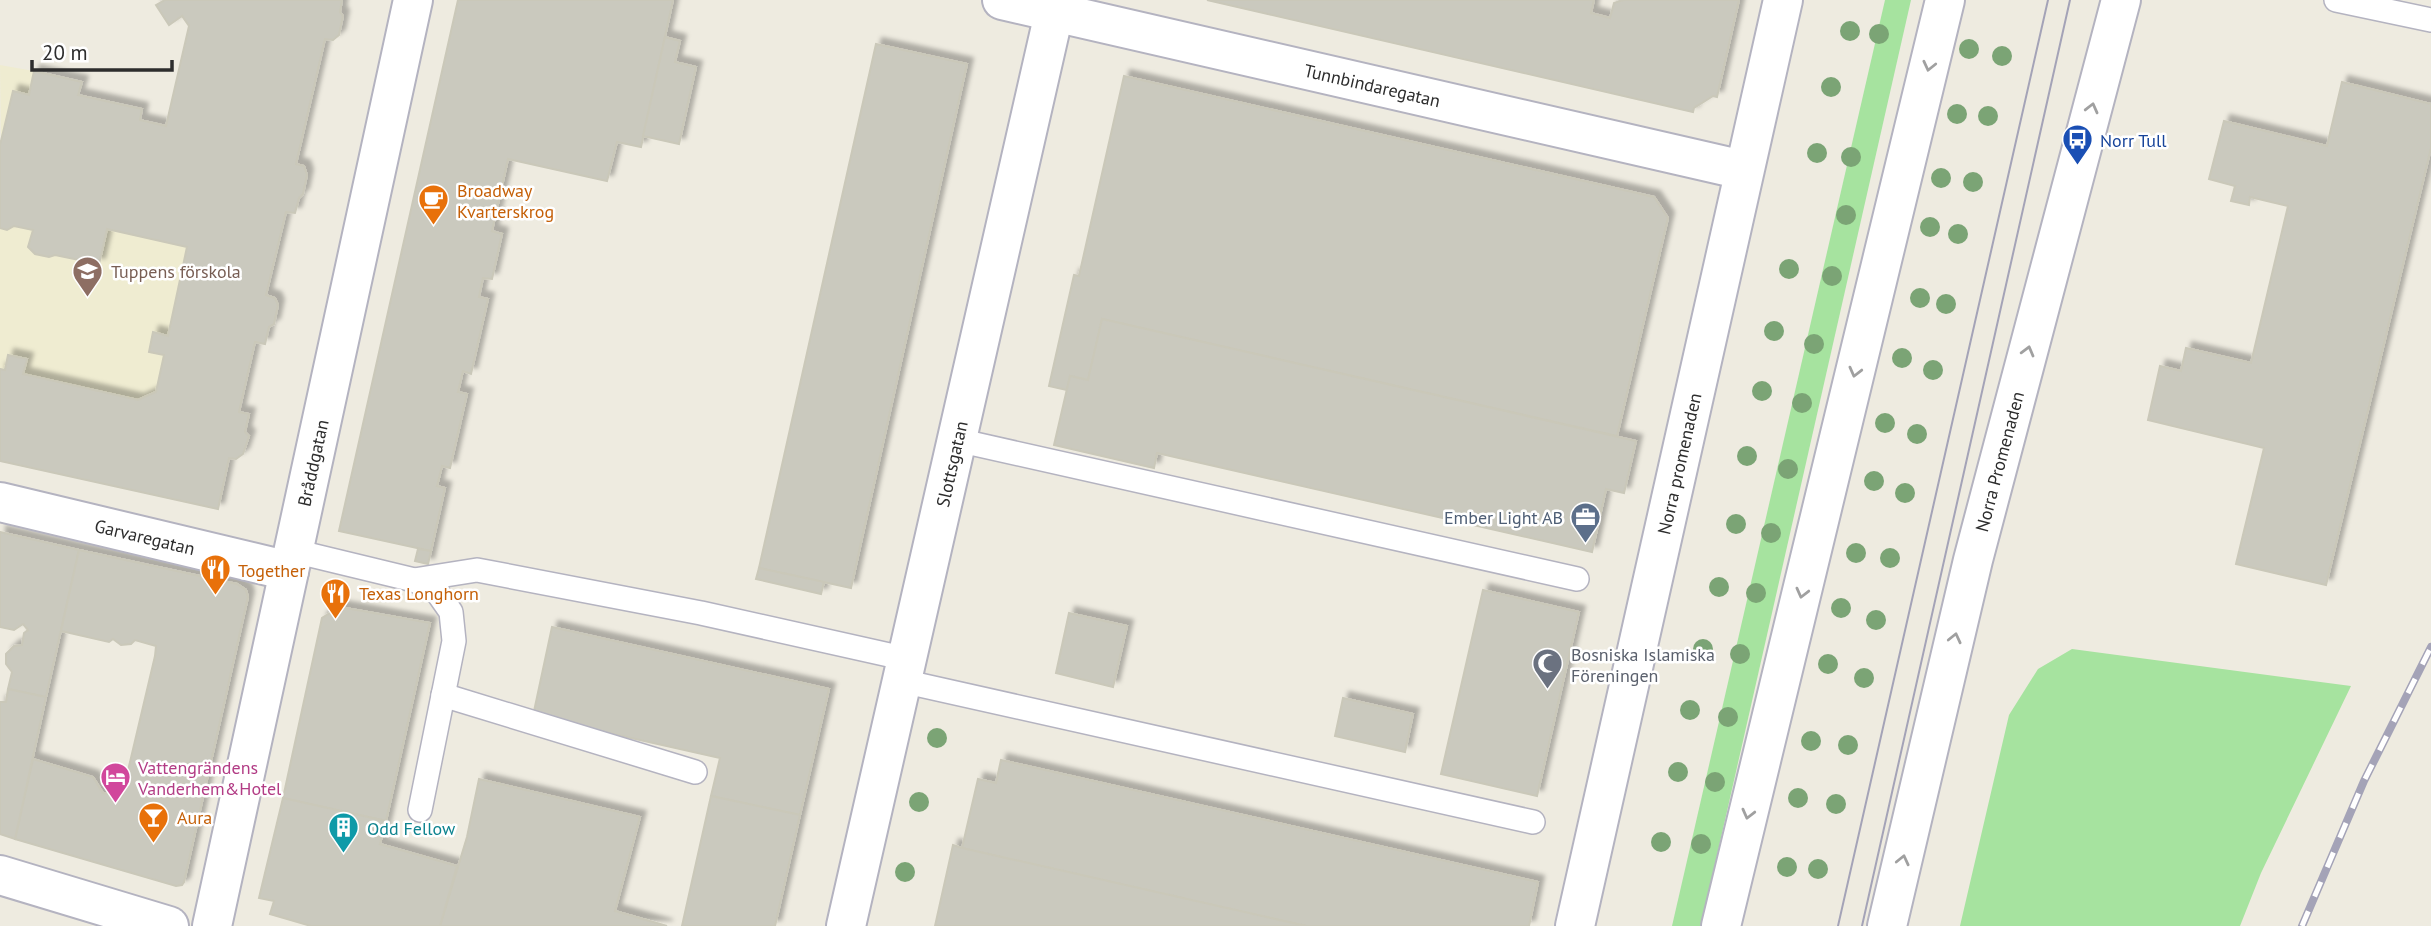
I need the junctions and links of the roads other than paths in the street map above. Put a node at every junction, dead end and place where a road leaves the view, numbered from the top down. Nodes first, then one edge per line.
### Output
1 (413, 0) edge
2 (1002, 0) edge
3 (1783, 0) edge
4 (1945, 0) edge
5 (2121, 0) edge
6 (2336, 0) edge
7 (1056, 6) edge
8 (2431, 20) edge
9 (1743, 170) junction
10 (957, 440) junction
11 (0, 502) edge
12 (291, 561) junction
13 (1577, 579) dead end
14 (414, 580) junction
15 (904, 670) junction
16 (443, 695) junction
17 (695, 772) dead end
18 (420, 810) dead end
19 (1533, 822) dead end
20 (0, 875) edge
21 (169, 926) edge
22 (212, 926) edge
23 (846, 926) edge
24 (1575, 926) edge
25 (1721, 926) edge
26 (1887, 926) edge

1 - 12 street, Bråddgatan
2 - 7 street, Tunnbindaregatan
3 - 9 street, Norra promenaden
4 -> 25 street
26 -> 5 street, Norra Promenaden
6 - 8 lane
7 - 9 street, Tunnbindaregatan
7 - 10 street, Slottsgatan
9 - 24 street, Norra promenaden
10 - 13 lane
10 - 15 street, Slottsgatan
11 - 12 street, Garvaregatan
12 - 14 lane
12 - 22 street, Bråddgatan
14 - 15 lane
14 - 16 lane
15 - 19 lane
15 - 23 street, Slottsgatan
16 - 17 lane
16 - 18 lane
20 - 21 street

